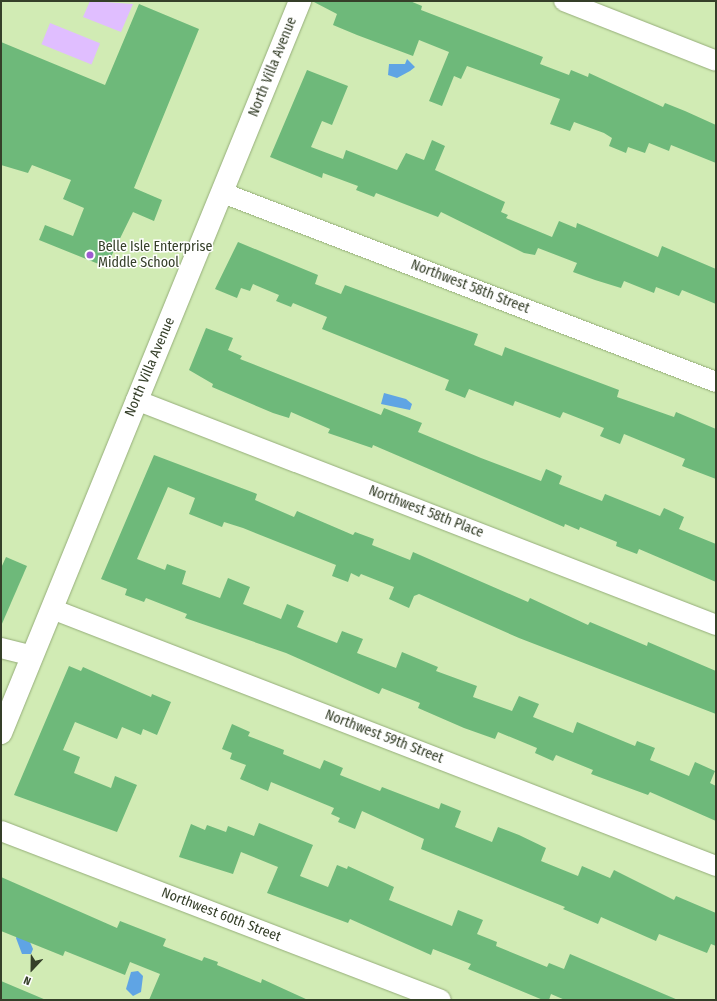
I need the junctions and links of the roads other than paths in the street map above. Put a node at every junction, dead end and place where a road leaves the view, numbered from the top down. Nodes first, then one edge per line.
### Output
1 (300, 1) edge
2 (564, 1) edge
3 (716, 61) edge
4 (223, 193) junction
5 (716, 382) edge
6 (136, 400) junction
7 (52, 609) junction
8 (716, 625) edge
9 (1, 648) edge
10 (32, 656) junction
11 (1, 732) edge
12 (1, 831) edge
13 (716, 866) edge
14 (441, 1000) edge

1 - 4 street, North Villa Avenue
2 - 3 street
4 - 5 street, Northwest 58th Street
4 - 6 street, North Villa Avenue
6 - 7 street, North Villa Avenue
6 - 8 street, Northwest 58th Place
7 - 10 street, North Villa Avenue
7 - 13 street, Northwest 59th Street
9 - 10 street
10 - 11 street, North Villa Avenue
12 - 14 street, Northwest 60th Street

